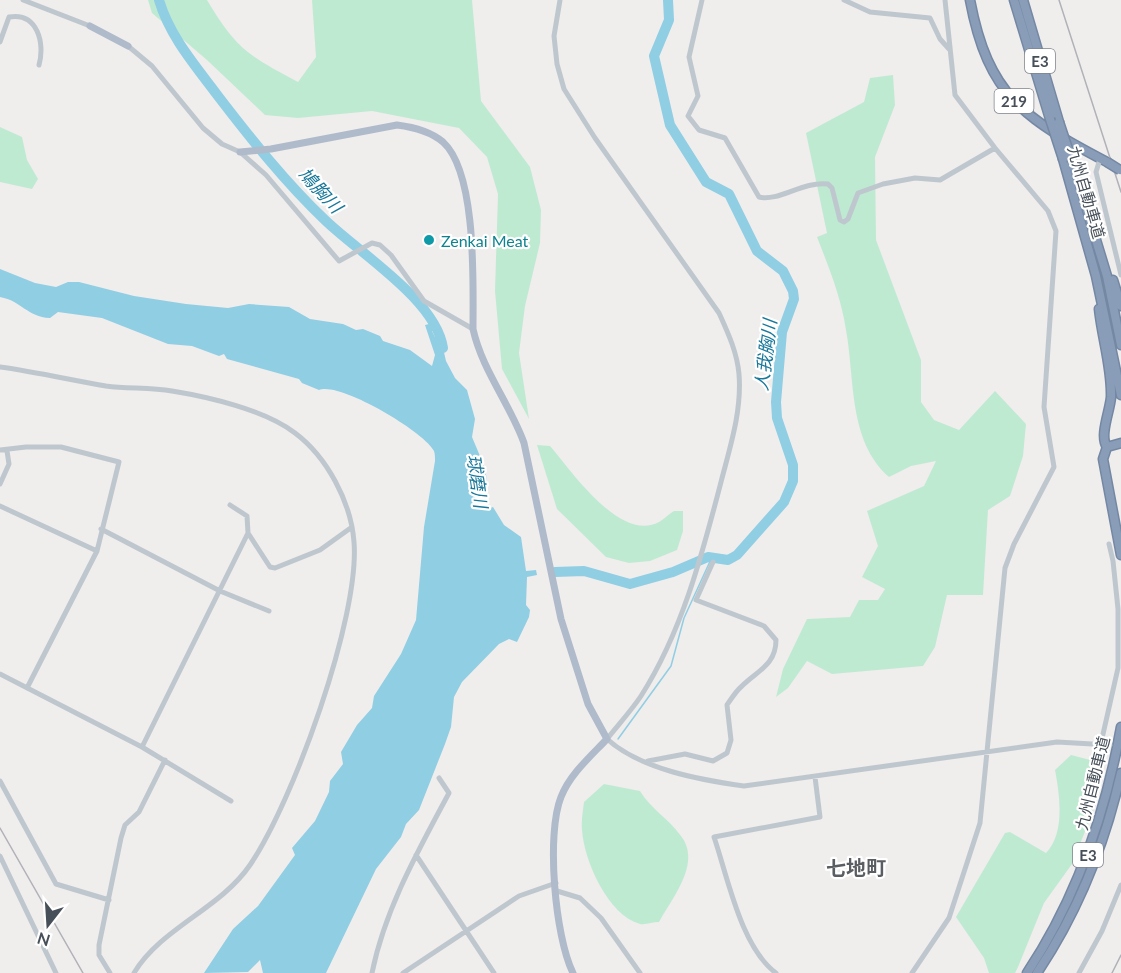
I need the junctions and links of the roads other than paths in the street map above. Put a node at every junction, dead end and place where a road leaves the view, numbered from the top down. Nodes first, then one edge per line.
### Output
1 (23, 0) edge
2 (560, 0) edge
3 (702, 0) edge
4 (844, 0) edge
5 (945, 0) edge
6 (970, 0) edge
7 (1014, 0) edge
8 (1023, 0) edge
9 (90, 26) joint
10 (0, 42) edge
11 (128, 46) joint
12 (949, 49) junction
13 (39, 65) dead end
14 (995, 148) junction
15 (240, 152) junction
16 (1067, 160) junction
17 (1104, 161) junction
18 (1121, 170) edge
19 (1094, 226) junction
20 (1121, 275) edge
21 (1096, 276) junction
22 (1121, 306) edge
23 (473, 329) junction
24 (1121, 345) edge
25 (0, 367) edge
26 (1121, 395) edge
27 (1119, 446) edge
28 (1107, 447) junction
29 (0, 450) edge
30 (7, 451) junction
31 (0, 484) edge
32 (230, 505) dead end
33 (0, 506) edge
34 (352, 527) junction
35 (101, 529) junction
36 (248, 533) junction
37 (1109, 544) dead end
38 (97, 551) junction
39 (1121, 555) edge
40 (713, 562) dead end
41 (220, 591) junction
42 (269, 610) dead end
43 (0, 674) edge
44 (27, 688) junction
45 (1121, 727) edge
46 (607, 739) junction
47 (1101, 743) junction
48 (1110, 745) dead end
49 (142, 747) junction
50 (987, 754) junction
51 (165, 760) junction
52 (646, 762) junction
53 (1121, 773) edge
54 (814, 777) junction
55 (439, 778) dead end
56 (0, 781) edge
57 (231, 801) dead end
58 (416, 855) junction
59 (0, 856) edge
60 (1121, 885) edge
61 (557, 887) junction
62 (110, 900) junction
63 (466, 931) junction
64 (56, 973) edge
65 (110, 973) edge
66 (134, 973) edge
67 (372, 973) edge
68 (403, 973) edge
69 (494, 973) edge
70 (573, 973) edge
71 (640, 973) edge
72 (777, 973) edge
73 (912, 973) edge
74 (1027, 973) edge
75 (1037, 973) edge
76 (1079, 973) edge

1 - 9 street
2 - 46 street
3 - 14 street
4 - 12 street
5 - 12 street
6 - 17 highway, 219
7 - 16 highway, 九州自動車道 / E3, bridge
8 - 16 highway, 九州自動車道 / E3, bridge
9 - 11 main road
10 - 13 street
11 - 15 street
12 - 14 street
14 - 50 street
15 - 23 street
15 - 23 main road
16 - 19 highway, 九州自動車道 / E3
16 - 21 highway, 九州自動車道 / E3
17 - 18 highway, 219, bridge
17 - 20 street
19 - 22 highway
19 - 24 highway, 九州自動車道 / E3
21 - 26 highway, 九州自動車道 / E3
21 - 28 highway
23 - 46 main road
25 - 34 street
27 - 28 highway
28 - 39 highway
29 - 30 street
30 - 31 street
30 - 35 street
32 - 36 street
33 - 38 street
34 - 36 street
34 - 66 street
35 - 38 street
35 - 41 street
36 - 41 street
37 - 47 street
38 - 44 street
40 - 52 street
41 - 42 street
41 - 49 street
43 - 44 street
44 - 49 street
45 - 74 highway, 九州自動車道 / E3
46 - 52 street
46 - 61 main road
47 - 48 street
47 - 50 street
49 - 51 street
50 - 54 street
50 - 73 street
51 - 57 street
51 - 62 street
52 - 54 street
53 - 75 highway, 九州自動車道 / E3
54 - 72 street
55 - 58 street
56 - 62 street
58 - 63 street
58 - 67 street
59 - 64 street
60 - 76 street
61 - 63 street
61 - 70 main road
61 - 71 street
62 - 65 street
63 - 68 street
63 - 69 street

